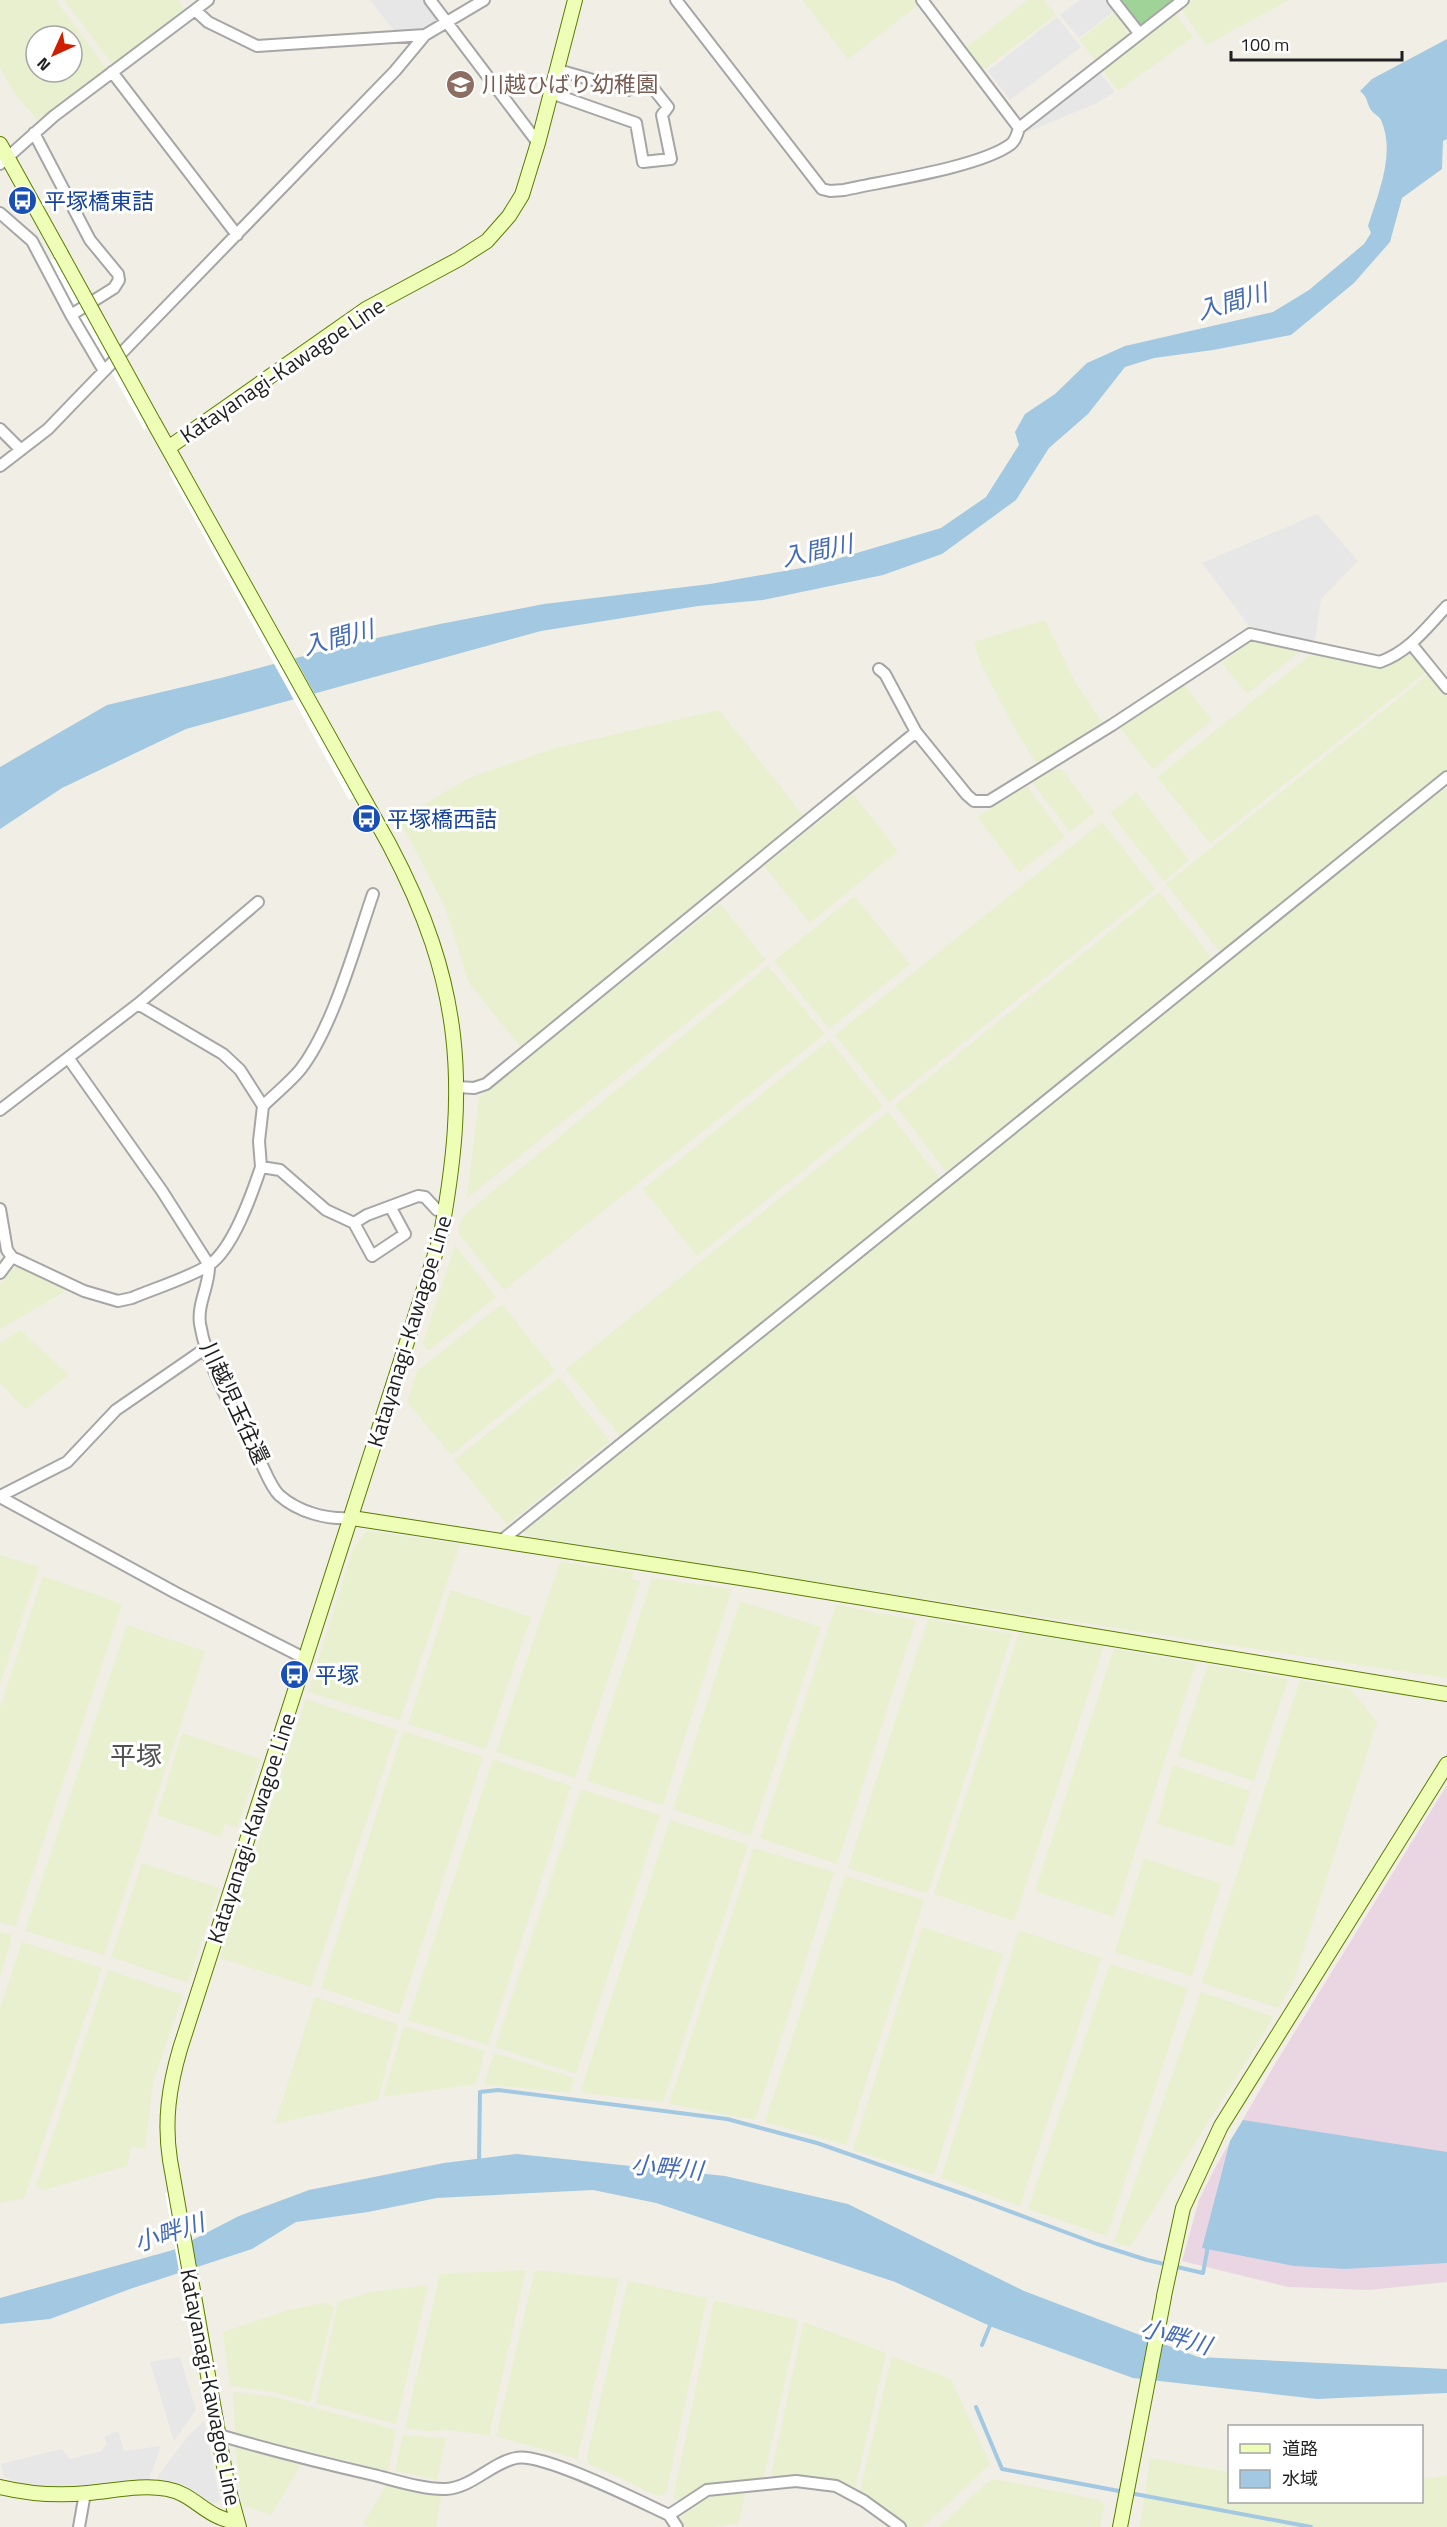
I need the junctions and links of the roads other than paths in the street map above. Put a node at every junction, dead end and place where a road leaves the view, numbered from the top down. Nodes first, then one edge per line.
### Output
1 (208, 0) edge
2 (430, 0) edge
3 (484, 0) edge
4 (575, 0) edge
5 (676, 0) edge
6 (922, 0) edge
7 (1113, 0) edge
8 (1183, 0) edge
9 (195, 10) junction
10 (447, 21) junction
11 (1139, 33) junction
12 (426, 35) junction
13 (558, 70) junction
14 (112, 72) junction
15 (551, 93) junction
16 (1019, 128) junction
17 (34, 133) junction
18 (538, 142) junction
19 (0, 144) edge
20 (4, 161) edge
21 (0, 213) edge
22 (237, 235) junction
23 (70, 315) junction
24 (104, 372) junction
25 (0, 429) edge
26 (168, 448) junction
27 (21, 450) junction
28 (0, 466) edge
29 (1447, 606) edge
30 (1412, 645) junction
31 (879, 669) dead end
32 (1447, 688) edge
33 (916, 732) junction
34 (1447, 777) edge
35 (373, 894) dead end
36 (258, 902) dead end
37 (138, 1004) junction
38 (69, 1059) junction
39 (458, 1087) junction
40 (263, 1106) junction
41 (0, 1110) edge
42 (261, 1167) junction
43 (391, 1208) junction
44 (0, 1209) edge
45 (446, 1212) junction
46 (354, 1223) junction
47 (12, 1257) junction
48 (209, 1265) junction
49 (0, 1273) edge
50 (206, 1348) junction
51 (0, 1497) edge
52 (352, 1518) junction
53 (501, 1541) junction
54 (306, 1659) junction
55 (1447, 1694) edge
56 (1447, 1764) edge
57 (219, 2435) junction
58 (0, 2487) edge
59 (85, 2493) junction
60 (669, 2515) junction
61 (238, 2525) edge
62 (79, 2527) edge
63 (676, 2527) edge
64 (900, 2527) edge
65 (1120, 2527) edge

1 - 9 street
2 - 10 street
3 - 10 street
4 - 13 main road, Katayanagi-Kawagoe Line
5 - 16 street
6 - 16 street
7 - 11 street
8 - 11 street
9 - 12 street
9 - 14 street
10 - 12 street
10 - 18 street
11 - 16 street
12 - 22 street
13 - 15 main road, Katayanagi-Kawagoe Line
13 - 15 street
14 - 17 street
14 - 22 street
15 - 18 main road, Katayanagi-Kawagoe Line
17 - 20 street
17 - 23 street
18 - 26 main road, Katayanagi-Kawagoe Line
19 - 20 main road
20 - 26 main road, bridge
21 - 23 street
22 - 24 street
23 - 24 street
24 - 27 street
25 - 27 street
26 - 39 main road, Katayanagi-Kawagoe Line
27 - 28 street
29 - 30 street
30 - 32 street
30 - 33 street
31 - 33 street
33 - 39 street
34 - 53 street
35 - 40 street
36 - 37 street
37 - 38 street
37 - 40 street
38 - 41 street
38 - 48 street
39 - 45 main road, Katayanagi-Kawagoe Line
40 - 42 street
42 - 46 street
42 - 48 street
43 - 45 street
43 - 46 street
43 - 46 street
44 - 47 street
45 - 52 main road, Katayanagi-Kawagoe Line
47 - 48 street
47 - 49 street
48 - 50 street, 川越児玉往還
50 - 51 street
50 - 52 street, 川越児玉往還
51 - 54 street
52 - 53 main road
52 - 54 main road, Katayanagi-Kawagoe Line
53 - 55 main road
54 - 57 main road, Katayanagi-Kawagoe Line
56 - 65 main road
57 - 60 street
57 - 61 main road, Katayanagi-Kawagoe Line
58 - 59 main road
59 - 61 main road
59 - 62 street
60 - 63 street
60 - 64 street

